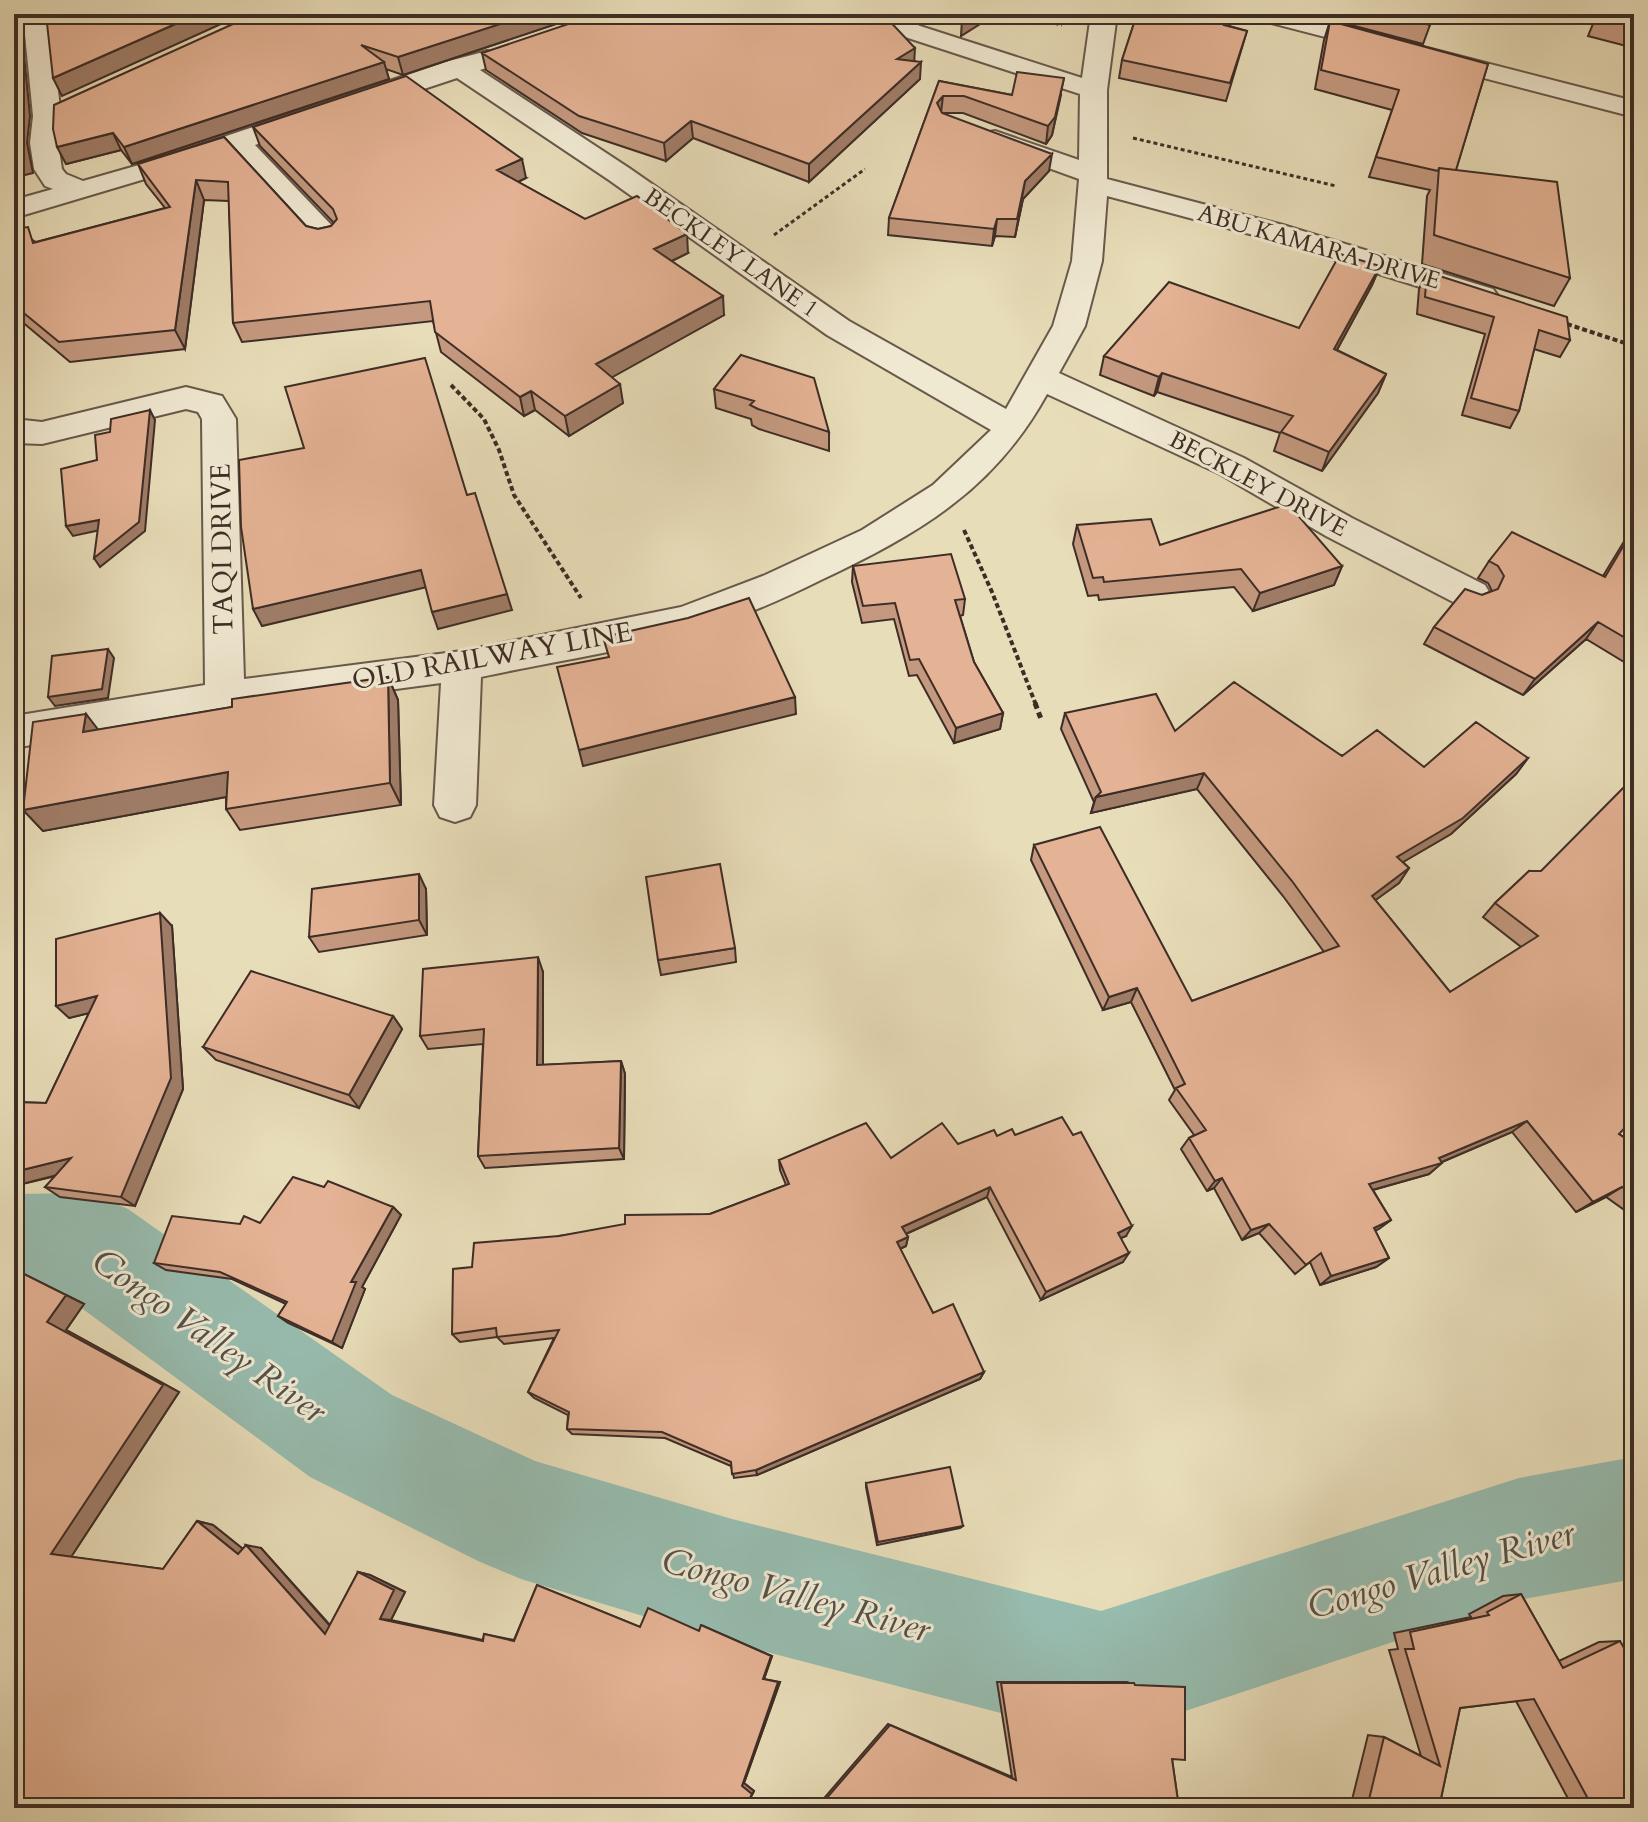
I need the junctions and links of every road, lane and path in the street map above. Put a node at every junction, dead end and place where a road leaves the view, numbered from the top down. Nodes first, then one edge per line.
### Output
1 (873, 14) edge
2 (1104, 14) edge
3 (1265, 14) edge
4 (29, 27) edge
5 (518, 50) edge
6 (458, 67) junction
7 (1094, 90) junction
8 (76, 103) edge
9 (1634, 109) edge
10 (47, 116) junction
11 (966, 128) edge
12 (1093, 129) junction
13 (236, 141) junction
14 (865, 169) dead end
15 (1092, 179) junction
16 (1336, 186) dead end
17 (82, 190) junction
18 (14, 209) edge
19 (326, 237) edge
20 (740, 259) junction
21 (1567, 324) joint
22 (1634, 346) edge
23 (1041, 378) junction
24 (451, 385) dead end
25 (1012, 427) junction
26 (16, 433) edge
27 (945, 494) junction
28 (1472, 595) edge
29 (611, 638) junction
30 (462, 666) junction
31 (225, 697) junction
32 (1041, 719) dead end
33 (14, 732) edge
34 (455, 805) dead end

1 - 7 street
2 - 7 street, OLD RAILWAY LINE
3 - 9 street
4 - 10 street
5 - 6 street
6 - 13 street
6 - 20 street, BECKLEY LANE 1
7 - 12 street, OLD RAILWAY LINE
8 - 10 street
10 - 17 street
11 - 15 street, ABU KAMARA DRIVE
12 - 15 street, OLD RAILWAY LINE
12 - 16 path
13 - 17 street
13 - 19 street
14 - 20 path
15 - 21 street, ABU KAMARA DRIVE
15 - 23 street, OLD RAILWAY LINE
17 - 18 street
20 - 25 street, BECKLEY LANE 1
21 - 22 path
23 - 25 street, OLD RAILWAY LINE
23 - 28 street, BECKLEY DRIVE
24 - 29 path
25 - 27 street, OLD RAILWAY LINE
26 - 31 street, TAQI DRIVE
27 - 29 street, OLD RAILWAY LINE
27 - 32 path
29 - 30 street, OLD RAILWAY LINE
30 - 31 street, OLD RAILWAY LINE
30 - 34 street
31 - 33 street, OLD RAILWAY LINE

